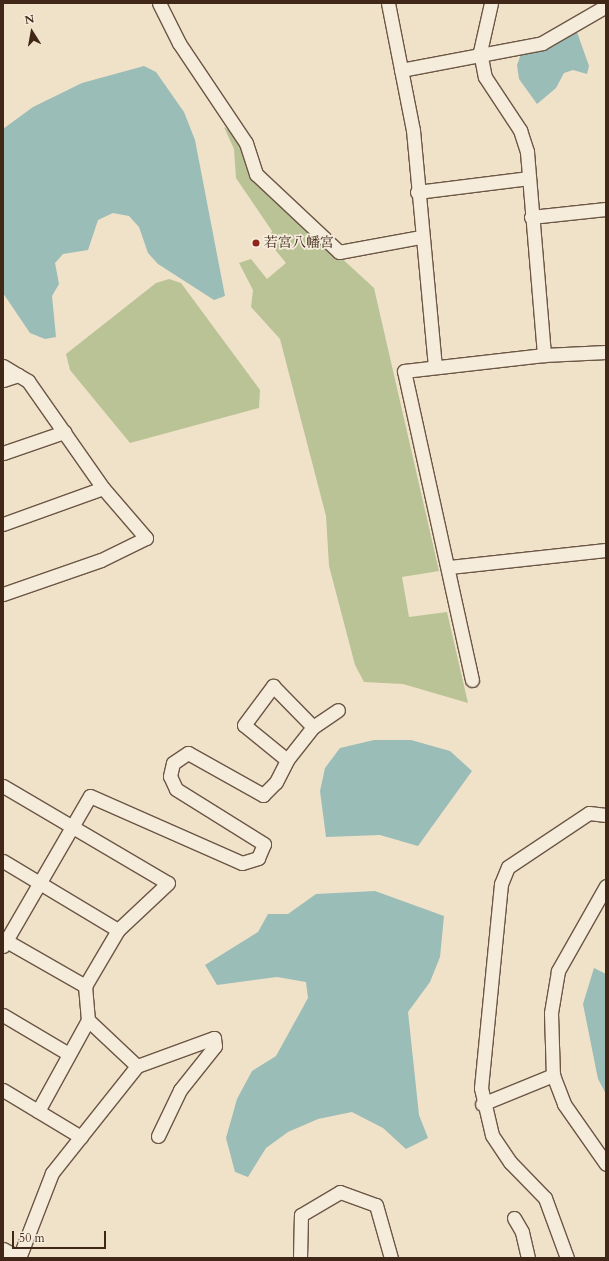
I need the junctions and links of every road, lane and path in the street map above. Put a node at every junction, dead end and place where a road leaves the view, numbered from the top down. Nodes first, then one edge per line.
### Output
1 (160, 3) edge
2 (388, 3) edge
3 (491, 3) edge
4 (606, 6) edge
5 (480, 52) junction
6 (401, 70) junction
7 (529, 178) junction
8 (417, 192) junction
9 (606, 209) edge
10 (531, 217) junction
11 (420, 237) junction
12 (606, 352) edge
13 (544, 355) junction
14 (3, 366) edge
15 (434, 367) junction
16 (18, 375) junction
17 (3, 380) edge
18 (64, 432) junction
19 (3, 453) edge
20 (103, 488) junction
21 (3, 524) edge
22 (606, 550) edge
23 (449, 567) junction
24 (3, 594) edge
25 (472, 680) dead end
26 (338, 710) dead end
27 (313, 727) junction
28 (288, 760) junction
29 (3, 786) edge
30 (606, 815) edge
31 (72, 828) junction
32 (3, 861) edge
33 (40, 883) junction
34 (606, 886) edge
35 (118, 930) junction
36 (4, 942) edge
37 (86, 986) junction
38 (3, 1015) edge
39 (88, 1020) junction
40 (67, 1052) junction
41 (137, 1066) junction
42 (553, 1075) junction
43 (4, 1095) edge
44 (482, 1104) junction
45 (38, 1111) junction
46 (158, 1136) dead end
47 (81, 1137) junction
48 (606, 1164) edge
49 (514, 1218) dead end
50 (3, 1249) edge
51 (19, 1258) edge
52 (300, 1258) edge
53 (391, 1258) edge
54 (528, 1258) edge
55 (567, 1258) edge

1 - 11 street
2 - 6 street
3 - 5 street
4 - 5 street
5 - 6 street
5 - 7 street
6 - 8 street
7 - 8 street
7 - 10 street
8 - 11 street
9 - 10 street
10 - 13 street
11 - 15 street
12 - 13 street
13 - 15 street
14 - 16 street
15 - 23 street
16 - 17 street
16 - 18 street
18 - 19 street
18 - 20 street
20 - 21 street
20 - 24 street
22 - 23 street
23 - 25 street
26 - 27 street
27 - 28 street
27 - 28 street
28 - 31 street
29 - 31 street
30 - 44 street
31 - 33 street
31 - 35 street
32 - 33 street
33 - 35 street
33 - 36 street
34 - 42 street
35 - 37 street
36 - 37 street
37 - 39 street
38 - 40 street
39 - 40 street
39 - 41 street
40 - 45 street
41 - 46 street
41 - 47 street
42 - 44 street
42 - 48 street
43 - 45 street
44 - 55 street
45 - 47 street
47 - 51 street
49 - 54 street
50 - 51 street
52 - 53 street

